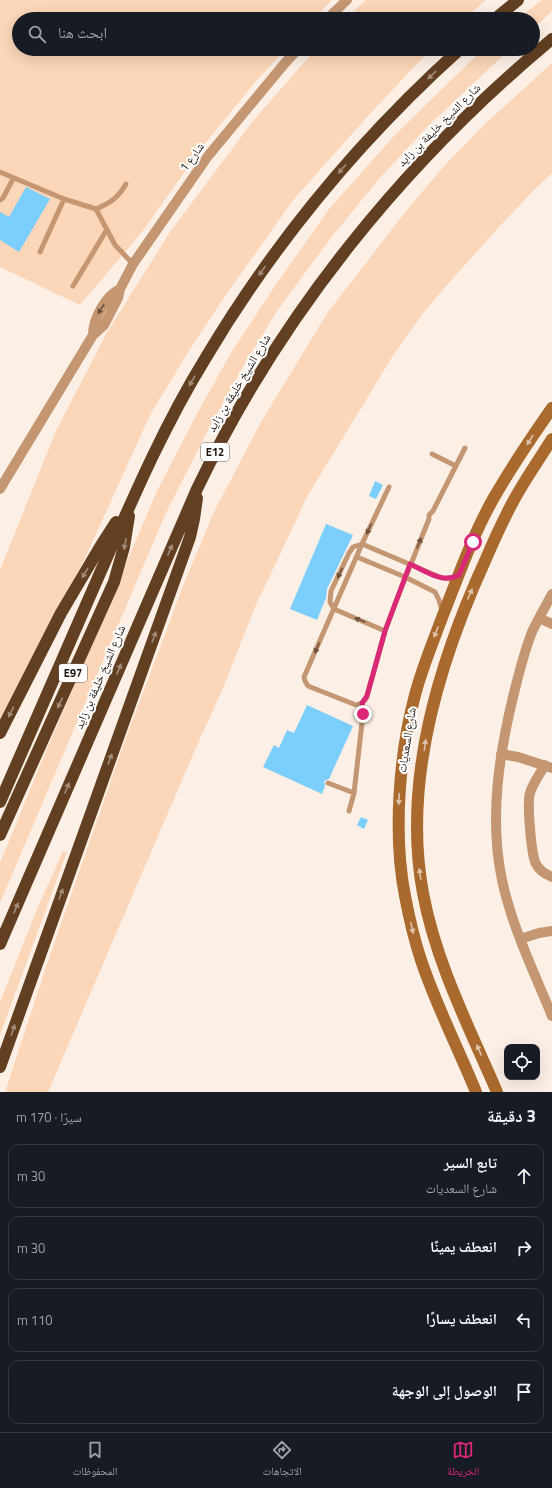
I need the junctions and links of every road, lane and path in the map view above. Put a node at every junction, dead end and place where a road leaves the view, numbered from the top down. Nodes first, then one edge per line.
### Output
1 (346, 0) edge
2 (518, 0) edge
3 (334, 12) edge
4 (503, 12) edge
5 (552, 39) edge
6 (540, 49) edge
7 (292, 56) edge
8 (453, 56) edge
9 (532, 56) edge
10 (0, 172) edge
11 (13, 179) junction
12 (126, 184) dead end
13 (64, 199) junction
14 (0, 200) edge
15 (96, 209) junction
16 (106, 231) junction
17 (40, 252) dead end
18 (133, 264) junction
19 (73, 286) dead end
20 (552, 408) edge
21 (552, 439) edge
22 (465, 448) dead end
23 (432, 454) dead end
24 (456, 466) junction
25 (0, 487) edge
26 (389, 487) dead end
27 (197, 489) junction
28 (129, 505) junction
29 (362, 544) junction
30 (357, 557) junction
31 (410, 564) junction
32 (459, 575) junction
33 (405, 577) junction
34 (552, 594) edge
35 (334, 609) junction
36 (443, 616) junction
37 (539, 618) junction
38 (552, 624) edge
39 (385, 631) junction
40 (362, 703) junction
41 (0, 733) edge
42 (501, 754) junction
43 (548, 766) edge
44 (328, 783) dead end
45 (354, 793) junction
46 (0, 802) edge
47 (349, 811) dead end
48 (0, 835) edge
49 (552, 878) edge
50 (552, 931) edge
51 (520, 939) junction
52 (0, 944) edge
53 (552, 1016) edge
54 (0, 1067) edge
55 (476, 1092) edge
56 (497, 1092) edge

1 - 3 street
2 - 4 highway
5 - 6 highway, شارع الشيخ خليفة بن زايد / E12
7 - 18 street, شارع 1
8 -> 28 highway
9 - 27 highway, شارع الشيخ خليفة بن زايد / E12
10 - 11 lane
11 - 13 lane
11 - 14 lane
12 - 15 lane
13 - 15 lane
13 - 17 lane
15 - 16 lane
16 - 18 lane
16 - 19 lane
18 - 25 street, شارع 1
20 -> 32 street, شارع السعديات
56 -> 21 street, شارع السعديات
22 - 24 lane
23 - 24 lane
31 -> 24 lane
26 -> 29 lane
52 -> 27 highway, شارع الشيخ خليفة بن زايد / E12
54 -> 27 highway
28 -> 41 highway
28 - 46 highway
28 -> 48 highway, E97
29 - 30 lane
29 - 31 lane
29 -> 35 lane
30 - 33 lane
30 - 35 lane
31 - 32 lane
31 - 33 lane
32 - 36 street, شارع السعديات
33 - 36 lane
33 - 39 lane
34 - 37 street
39 -> 35 lane
35 -> 40 lane
36 -> 55 street, شارع السعديات
37 - 38 street
37 - 42 street
39 - 40 lane
40 - 45 lane
42 - 43 street
42 - 51 street
43 - 49 street
44 - 45 lane
45 - 47 lane
50 - 51 street
51 - 53 street

